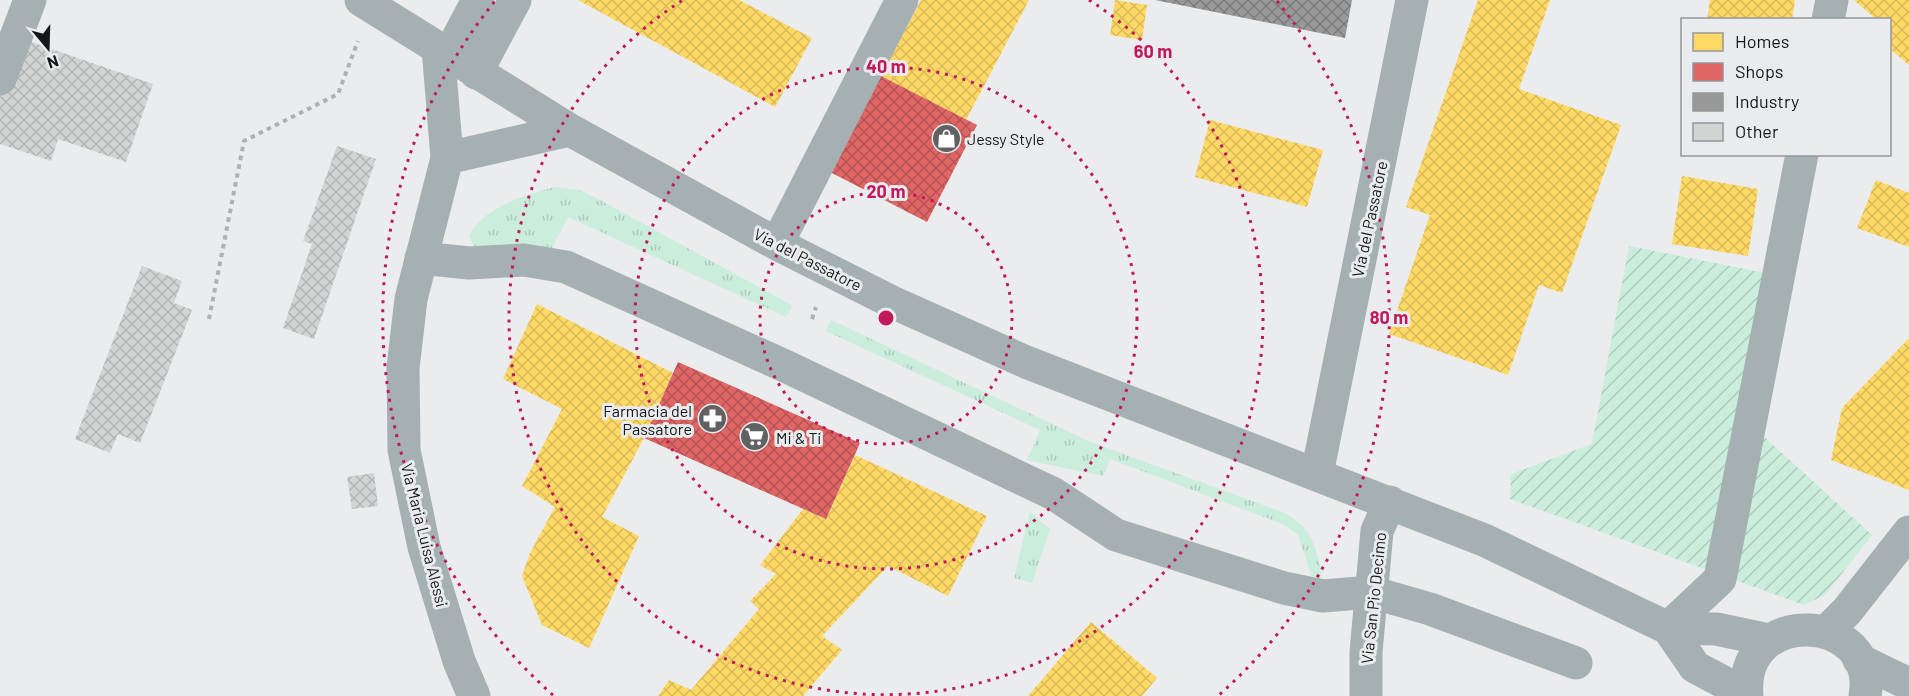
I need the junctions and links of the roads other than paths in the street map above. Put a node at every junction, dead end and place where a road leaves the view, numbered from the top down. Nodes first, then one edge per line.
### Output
1 (30, 0) edge
2 (478, 0) edge
3 (515, 0) edge
4 (902, 0) edge
5 (1412, 0) edge
6 (1832, 0) edge
7 (366, 3) edge
8 (1828, 18) edge
9 (443, 52) junction
10 (476, 73) junction
11 (0, 79) edge
12 (570, 130) junction
13 (1802, 156) edge
14 (447, 158) junction
15 (777, 244) junction
16 (421, 258) junction
17 (1317, 474) junction
18 (1390, 501) junction
19 (1909, 532) edge
20 (1371, 592) junction
21 (1668, 628) junction
22 (1826, 632) junction
23 (1770, 640) junction
24 (1859, 660) junction
25 (1576, 663) dead end
26 (1909, 684) edge
27 (1746, 695) edge
28 (474, 696) edge
29 (1366, 696) edge
30 (1865, 696) edge

1 - 11 street
2 - 9 street
3 - 10 street
4 - 15 street
5 - 17 street, Via del Passatore
6 - 8 street
7 - 9 street, Via del Passatore
9 - 10 street, Via del Passatore
9 - 14 street, Via Maria Luisa Alessi
10 - 12 street, Via del Passatore
12 - 14 street
12 - 15 street, Via del Passatore
13 - 21 street
14 - 16 street, Via Maria Luisa Alessi
15 - 17 street, Via del Passatore
16 - 20 street
16 - 28 street, Via Maria Luisa Alessi
17 - 18 street, Via del Passatore
18 - 20 street, Via San Pio Decimo
18 - 21 street, Via del Passatore
19 - 22 street
20 - 25 street
20 - 29 street, Via San Pio Decimo
21 - 23 street, Via del Passatore
21 - 27 street, Via del Passatore
22 - 23 street
22 - 24 street
23 - 27 street
24 - 26 street
24 - 30 street

